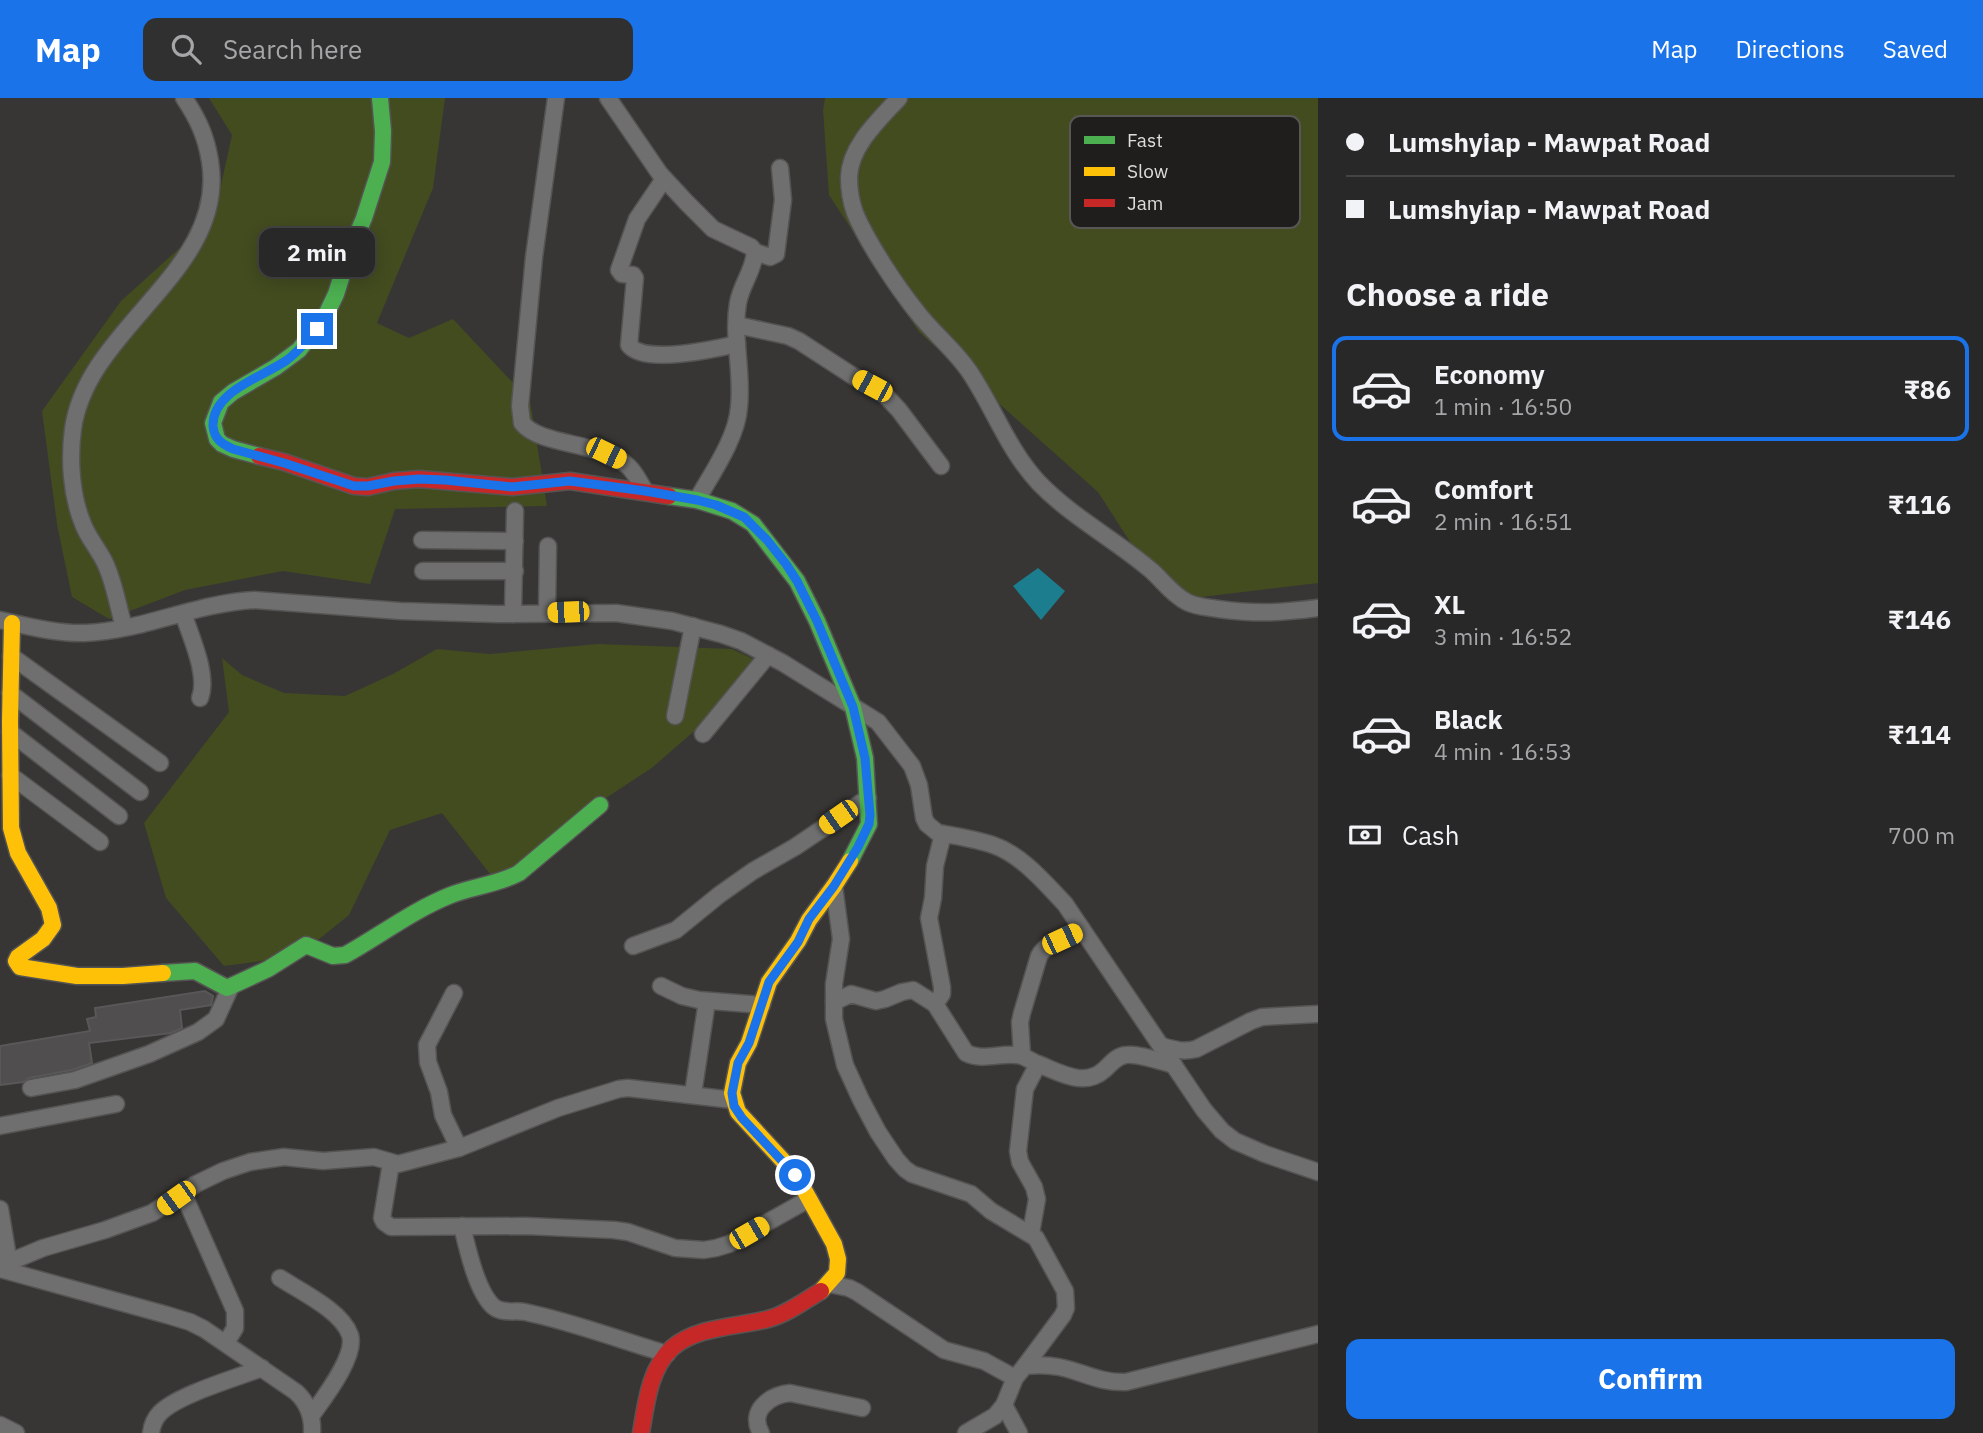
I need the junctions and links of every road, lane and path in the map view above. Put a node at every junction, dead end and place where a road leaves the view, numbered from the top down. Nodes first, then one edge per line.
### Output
1 (184, 98) edge
2 (380, 98) edge
3 (556, 98) edge
4 (608, 98) edge
5 (899, 98) edge
6 (780, 167) dead end
7 (664, 179) junction
8 (755, 252) junction
9 (737, 325) junction
10 (737, 344) junction
11 (941, 466) dead end
12 (645, 491) junction
13 (697, 500) junction
14 (515, 511) dead end
15 (422, 540) dead end
16 (515, 541) junction
17 (548, 545) dead end
18 (423, 570) dead end
19 (515, 571) junction
20 (1318, 608) edge
21 (183, 613) junction
22 (547, 613) junction
23 (513, 614) junction
24 (6, 622) edge
25 (693, 626) junction
26 (124, 627) junction
27 (768, 655) junction
28 (11, 656) junction
29 (10, 693) junction
30 (200, 698) dead end
31 (853, 707) junction
32 (675, 716) dead end
33 (7, 721) edge
34 (703, 734) dead end
35 (160, 764) dead end
36 (10, 775) junction
37 (140, 792) dead end
38 (869, 797) junction
39 (600, 804) dead end
40 (118, 816) dead end
41 (943, 834) junction
42 (100, 842) dead end
43 (834, 886) junction
44 (1082, 929) junction
45 (634, 946) dead end
46 (231, 986) junction
47 (661, 986) dead end
48 (454, 993) dead end
49 (707, 1001) junction
50 (834, 1002) junction
51 (935, 1004) junction
52 (762, 1005) junction
53 (1318, 1014) edge
54 (1162, 1046) junction
55 (1022, 1056) junction
56 (1038, 1064) junction
57 (1174, 1065) junction
58 (31, 1088) dead end
59 (693, 1094) junction
60 (733, 1100) junction
61 (116, 1104) dead end
62 (0, 1126) edge
63 (459, 1148) junction
64 (391, 1163) junction
65 (1318, 1172) edge
66 (183, 1193) junction
67 (809, 1199) junction
68 (0, 1209) edge
69 (462, 1226) junction
70 (1031, 1233) junction
71 (3, 1266) edge
72 (280, 1278) dead end
73 (830, 1284) junction
74 (1318, 1334) edge
75 (226, 1343) junction
76 (667, 1354) junction
77 (262, 1368) junction
78 (1020, 1372) junction
79 (1004, 1405) junction
80 (862, 1408) dead end
81 (311, 1416) junction
82 (0, 1425) edge
83 (16, 1433) edge
84 (150, 1433) edge
85 (312, 1433) edge
86 (640, 1433) edge
87 (761, 1433) edge
88 (966, 1433) edge
89 (1019, 1433) edge

1 - 26 street
2 - 12 street
3 - 12 street
4 - 7 street
5 - 20 street
6 - 8 street
7 - 8 street
7 - 10 street
8 - 9 street
9 - 10 street
9 - 11 street
10 - 13 street
12 - 13 street
13 - 31 street
14 - 16 street
15 - 16 street
16 - 19 street
17 - 22 street
18 - 19 street
19 - 23 street
21 - 23 street
21 - 26 street
21 - 30 street
22 - 23 street
22 - 25 street
24 - 26 street
24 - 28 street
25 - 27 street
25 - 32 street
27 - 31 street
27 - 34 street
28 - 29 street
28 - 35 street
29 - 33 street
29 - 37 street
31 - 38 street
31 - 41 street
33 - 36 street
33 - 40 street
36 - 42 street
36 - 46 street
38 - 43 street
38 - 45 street
39 - 46 street
41 - 44 street
41 - 51 street
43 - 50 street
43 - 52 street
44 - 54 street
44 - 55 street
46 - 58 street
47 - 49 street
48 - 63 street
49 - 52 street
49 - 59 street
50 - 51 street
50 - 70 street
51 - 55 street
52 - 60 street
53 - 54 street
54 - 57 street
55 - 56 street
56 - 57 street
56 - 70 street
57 - 65 street
59 - 60 street
59 - 63 street
60 - 67 street
61 - 62 street
63 - 64 street
64 - 66 street
64 - 69 street
66 - 71 street
66 - 75 street
67 - 69 street
67 - 73 street
68 - 71 street
69 - 76 street
70 - 78 street
71 - 75 street
72 - 81 street
73 - 76 street
73 - 78 street
74 - 78 street
75 - 77 street
76 - 86 street
77 - 81 street
77 - 84 street
78 - 79 street
79 - 88 street
79 - 89 street
80 - 87 street
81 - 85 street
82 - 83 street

